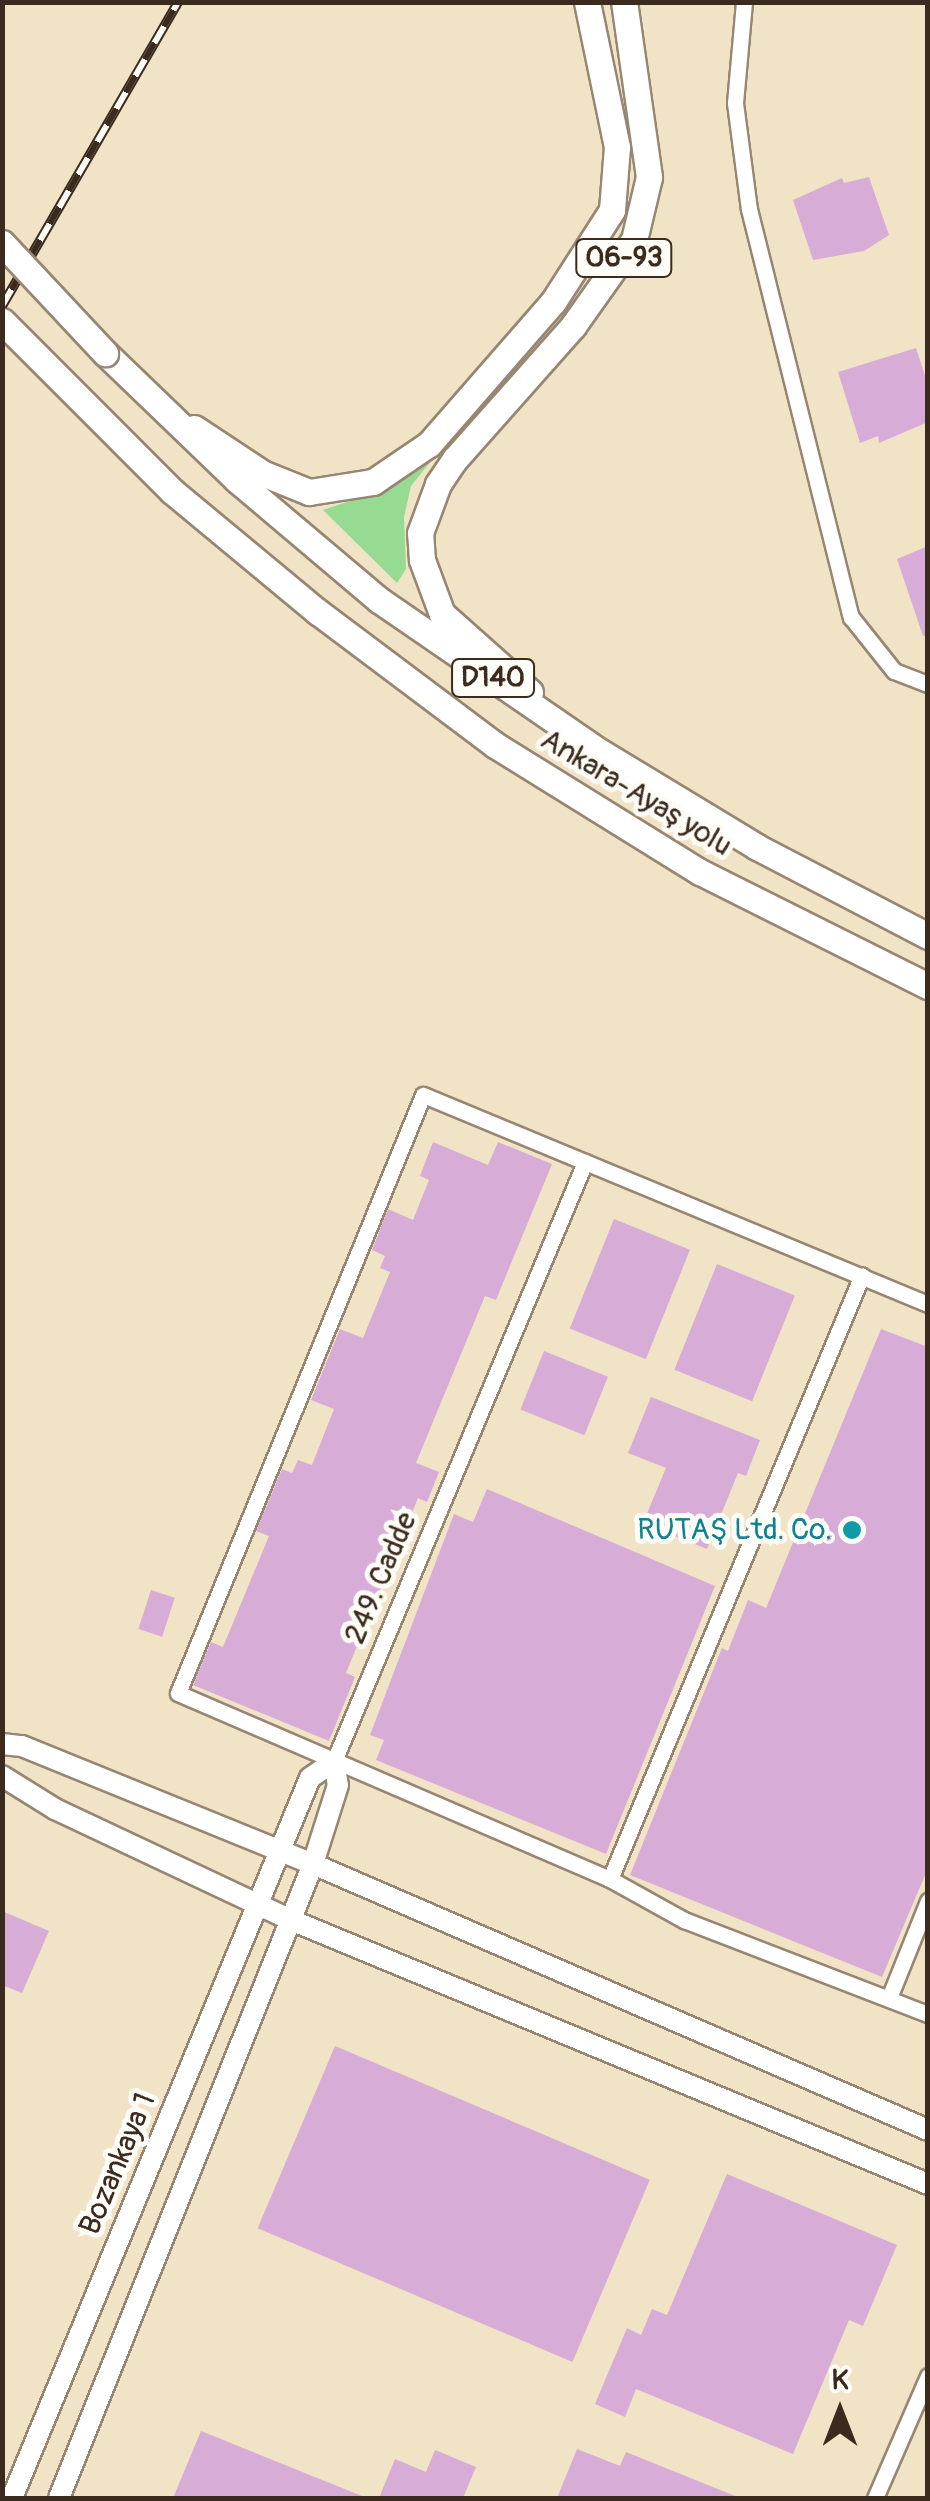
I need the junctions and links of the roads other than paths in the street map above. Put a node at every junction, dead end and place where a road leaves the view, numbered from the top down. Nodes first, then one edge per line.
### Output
1 (586, 2) edge
2 (624, 2) edge
3 (744, 2) edge
4 (2, 243) edge
5 (2, 321) edge
6 (156, 400) junction
7 (928, 684) edge
8 (602, 753) junction
9 (928, 936) edge
10 (928, 986) edge
11 (585, 1162) junction
12 (862, 1275) junction
13 (928, 1304) edge
14 (2, 1744) edge
15 (334, 1761) junction
16 (2, 1776) edge
17 (279, 1852) junction
18 (312, 1864) junction
19 (610, 1879) junction
20 (928, 1901) edge
21 (258, 1905) junction
22 (291, 1920) junction
23 (888, 1998) junction
24 (928, 2014) edge
25 (928, 2130) edge
26 (928, 2184) edge
27 (928, 2376) edge
28 (12, 2498) edge
29 (59, 2498) edge
30 (875, 2498) edge

1 - 6 main road, 06-93
2 - 8 main road, 06-93
3 - 7 street
4 - 6 main road, Ankara-Ayaş yolu / D140, bridge
5 - 10 main road, Ankara-Ayaş yolu / D140
6 - 8 main road, Ankara-Ayaş yolu / D140
8 - 9 main road, Ankara-Ayaş yolu / D140
11 - 12 street
11 - 15 street, 249. Cadde
11 - 15 street
12 - 13 street
12 - 19 street
14 - 17 street
15 - 17 street, Bozankaya 1
15 - 18 street
15 - 19 street
16 - 21 street
17 - 18 street
17 - 21 street, Bozankaya 1
18 - 22 street
18 - 25 street
19 - 23 street
20 - 23 street
21 - 22 street
21 - 28 street, Bozankaya 1
22 - 26 street
22 - 29 street
23 - 24 street
27 - 30 street

